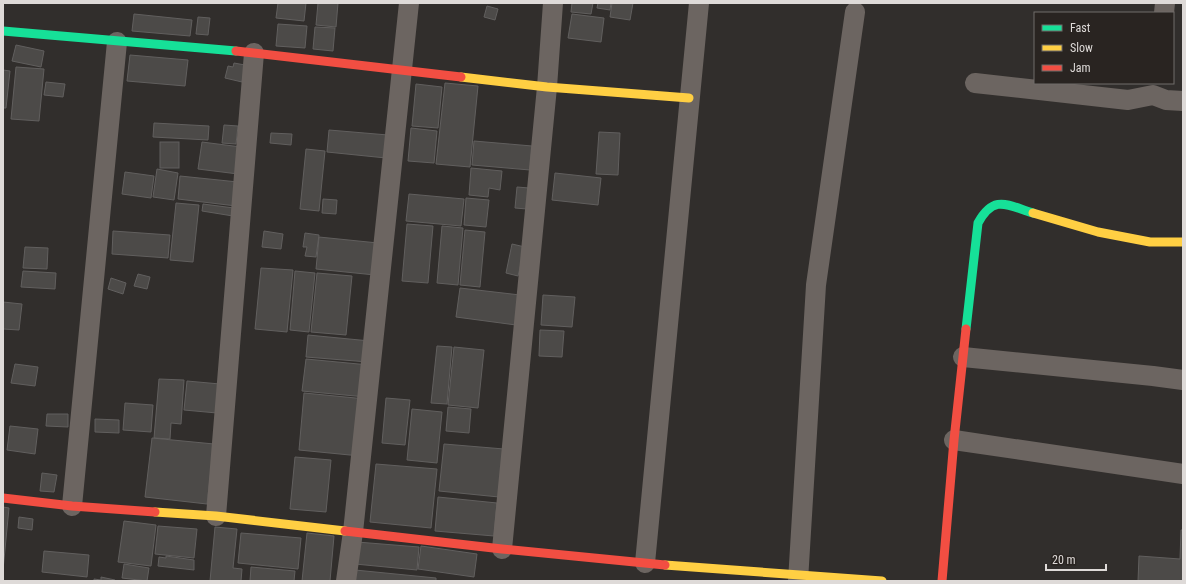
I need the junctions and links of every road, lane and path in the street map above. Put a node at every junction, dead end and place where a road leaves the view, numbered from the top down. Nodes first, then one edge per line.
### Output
1 (409, 3) edge
2 (553, 3) edge
3 (699, 3) edge
4 (855, 12) dead end
5 (3, 31) edge
6 (117, 42) junction
7 (254, 53) junction
8 (402, 69) junction
9 (975, 84) dead end
10 (547, 87) junction
11 (1154, 89) edge
12 (689, 98) junction
13 (1183, 101) edge
14 (1183, 242) edge
15 (963, 357) junction
16 (1183, 380) edge
17 (954, 440) junction
18 (1183, 474) edge
19 (3, 498) edge
20 (72, 506) junction
21 (216, 516) junction
22 (353, 532) junction
23 (502, 549) junction
24 (645, 563) junction
25 (799, 578) edge
26 (346, 581) edge
27 (882, 581) edge
28 (942, 581) edge

1 - 8 street
2 - 10 street
3 - 12 street
4 - 25 street
5 - 6 street
6 - 7 street
6 - 20 street
7 - 8 street
7 - 21 street
8 - 10 street
8 - 22 street
9 - 11 street
10 - 12 street
10 - 23 street
11 - 13 street
12 - 24 street
14 - 15 street
15 - 16 street
15 - 17 street
17 - 18 street
17 - 28 street
19 - 20 street
20 - 21 street
21 - 22 street
22 - 23 street
22 - 26 street
23 - 24 street
24 - 25 street
25 - 27 street

